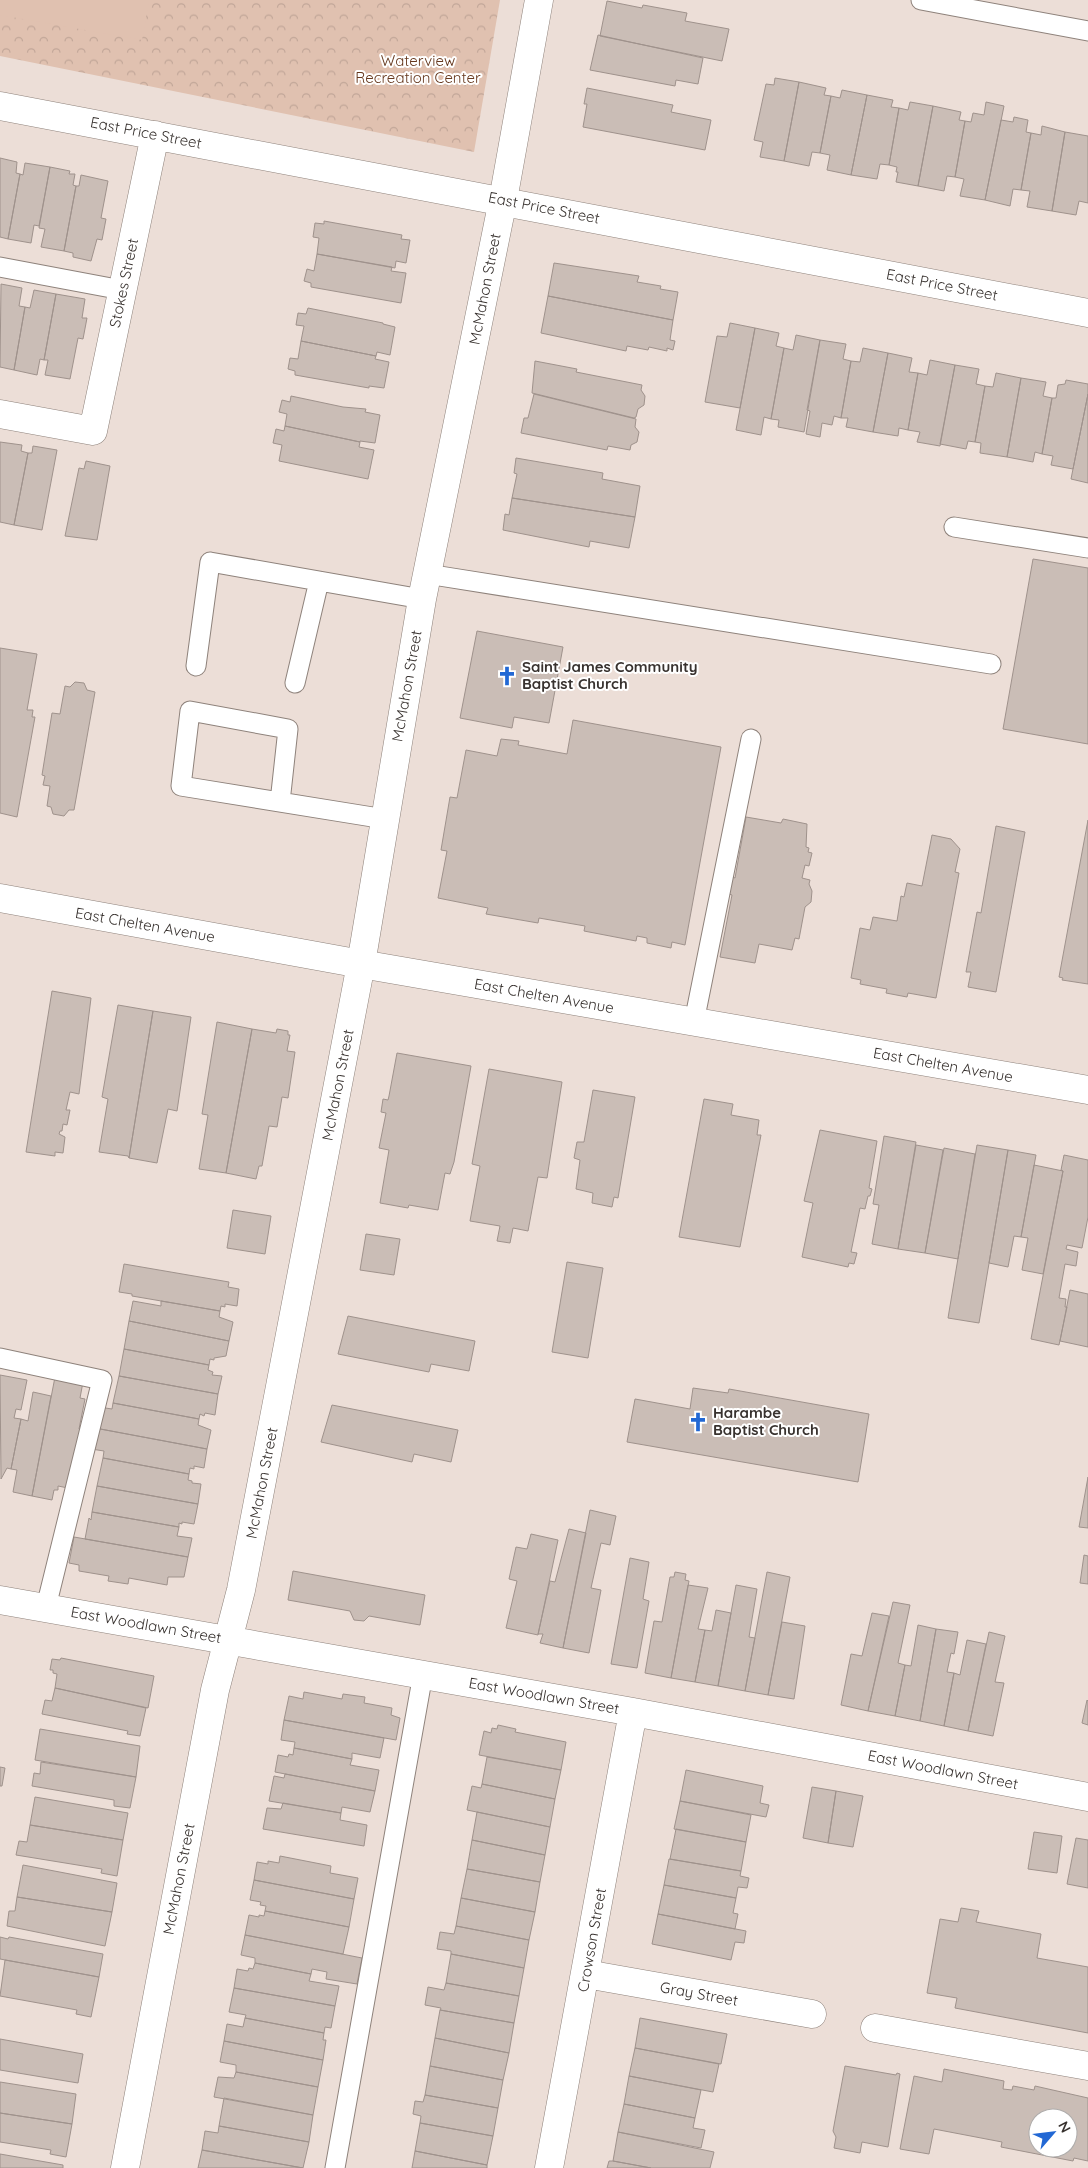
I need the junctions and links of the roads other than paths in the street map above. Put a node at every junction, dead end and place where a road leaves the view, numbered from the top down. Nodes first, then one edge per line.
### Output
1 (539, 0) edge
2 (921, 0) edge
3 (1088, 30) edge
4 (0, 106) edge
5 (155, 135) junction
6 (502, 200) junction
7 (0, 268) edge
8 (122, 290) junction
9 (1088, 314) edge
10 (0, 414) edge
11 (954, 527) dead end
12 (1088, 548) edge
13 (319, 581) junction
14 (425, 587) junction
15 (991, 664) dead end
16 (196, 666) dead end
17 (295, 683) dead end
18 (751, 739) dead end
19 (280, 802) junction
20 (384, 819) junction
21 (0, 898) edge
22 (361, 964) junction
23 (694, 1022) junction
24 (1088, 1090) edge
25 (0, 1358) edge
26 (0, 1600) edge
27 (46, 1607) junction
28 (228, 1640) junction
29 (423, 1674) junction
30 (633, 1712) junction
31 (1088, 1797) edge
32 (586, 1974) junction
33 (812, 2014) dead end
34 (875, 2028) dead end
35 (1088, 2066) edge
36 (125, 2168) edge
37 (335, 2168) edge
38 (549, 2168) edge

1 - 6 street, McMahon Street
2 - 3 lane
4 - 5 street, East Price Street
5 - 6 street, East Price Street
5 - 8 street, Stokes Street
6 - 9 street, East Price Street
6 - 14 street, McMahon Street
7 - 8 lane
8 - 10 street, Stokes Street
11 - 12 lane
13 - 14 lane
13 - 16 lane
13 - 17 lane
14 - 15 lane
14 - 20 street, McMahon Street
18 - 23 lane
19 - 19 lane
19 - 20 lane
20 - 22 street, McMahon Street
21 - 22 street, East Chelten Avenue
22 - 23 street, East Chelten Avenue
22 - 28 street, McMahon Street
23 - 24 street, East Chelten Avenue
25 - 27 lane
26 - 27 street, East Woodlawn Street
27 - 28 street, East Woodlawn Street
28 - 29 street, East Woodlawn Street
28 - 36 street, McMahon Street
29 - 30 street, East Woodlawn Street
29 - 37 lane
30 - 31 street, East Woodlawn Street
30 - 32 street, Crowson Street
32 - 33 street, Gray Street
32 - 38 street, Crowson Street
34 - 35 street

